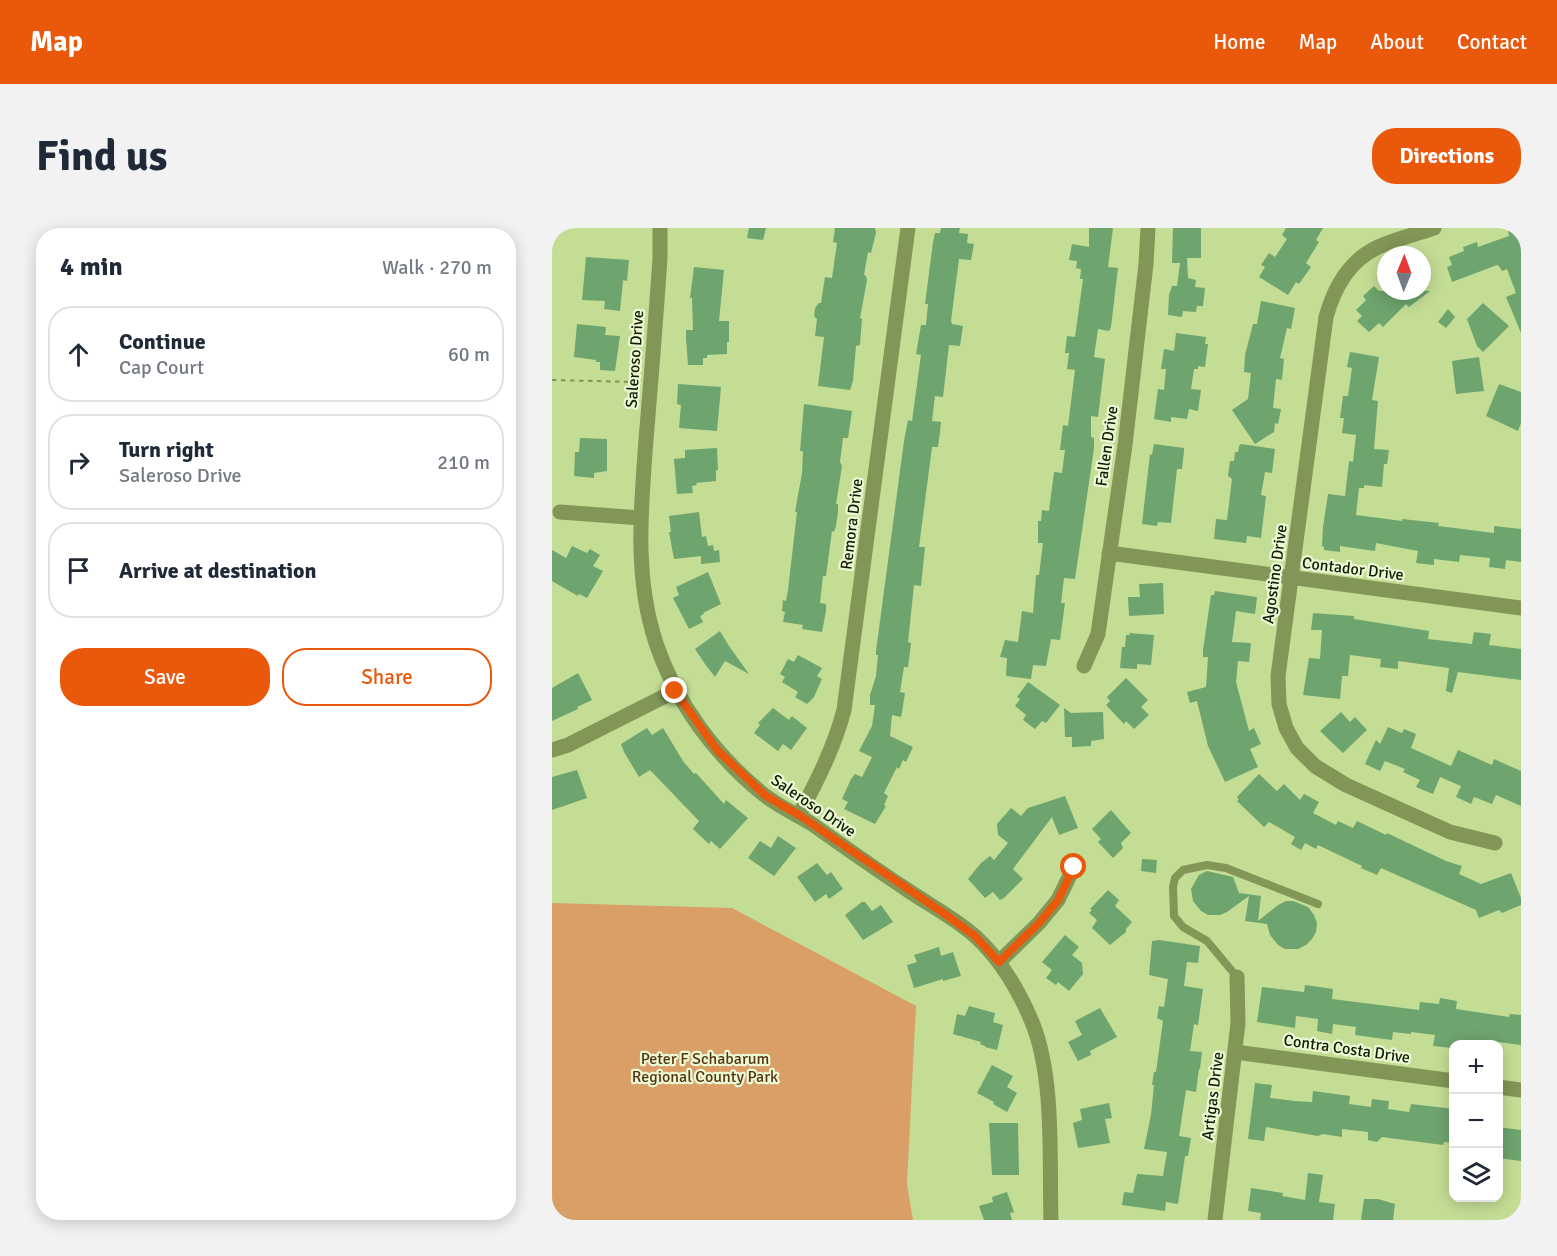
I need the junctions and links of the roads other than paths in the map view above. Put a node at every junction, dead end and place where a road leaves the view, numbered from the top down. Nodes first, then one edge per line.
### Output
1 (660, 228) edge
2 (908, 228) edge
3 (1148, 228) edge
4 (1426, 230) edge
5 (560, 512) dead end
6 (641, 518) junction
7 (1109, 553) junction
8 (1291, 578) junction
9 (1521, 608) edge
10 (1084, 666) dead end
11 (675, 691) junction
12 (552, 750) edge
13 (799, 815) junction
14 (1494, 843) dead end
15 (1074, 867) dead end
16 (1318, 904) dead end
17 (999, 962) junction
18 (1237, 976) joint
19 (1235, 1052) junction
20 (1449, 1080) edge
21 (1503, 1087) edge
22 (1521, 1089) edge
23 (1051, 1220) edge
24 (1215, 1220) edge

1 - 6 street, Saleroso Drive
2 - 13 street, Remora Drive
3 - 7 street, Fallen Drive
4 - 8 street, Agostino Drive
5 - 6 street
6 - 11 street, Saleroso Drive
7 - 8 street, Contador Drive
7 - 10 street, Fallen Drive
8 - 9 street, Contador Drive
8 - 14 street, Agostino Drive
11 - 12 street
11 - 13 street, Saleroso Drive
13 - 17 street, Saleroso Drive
15 - 17 street
16 - 18 lane
17 - 23 street, Saleroso Drive
18 - 19 street, Artigas Drive
19 - 20 street, Contra Costa Drive
19 - 24 street, Artigas Drive
21 - 22 street

